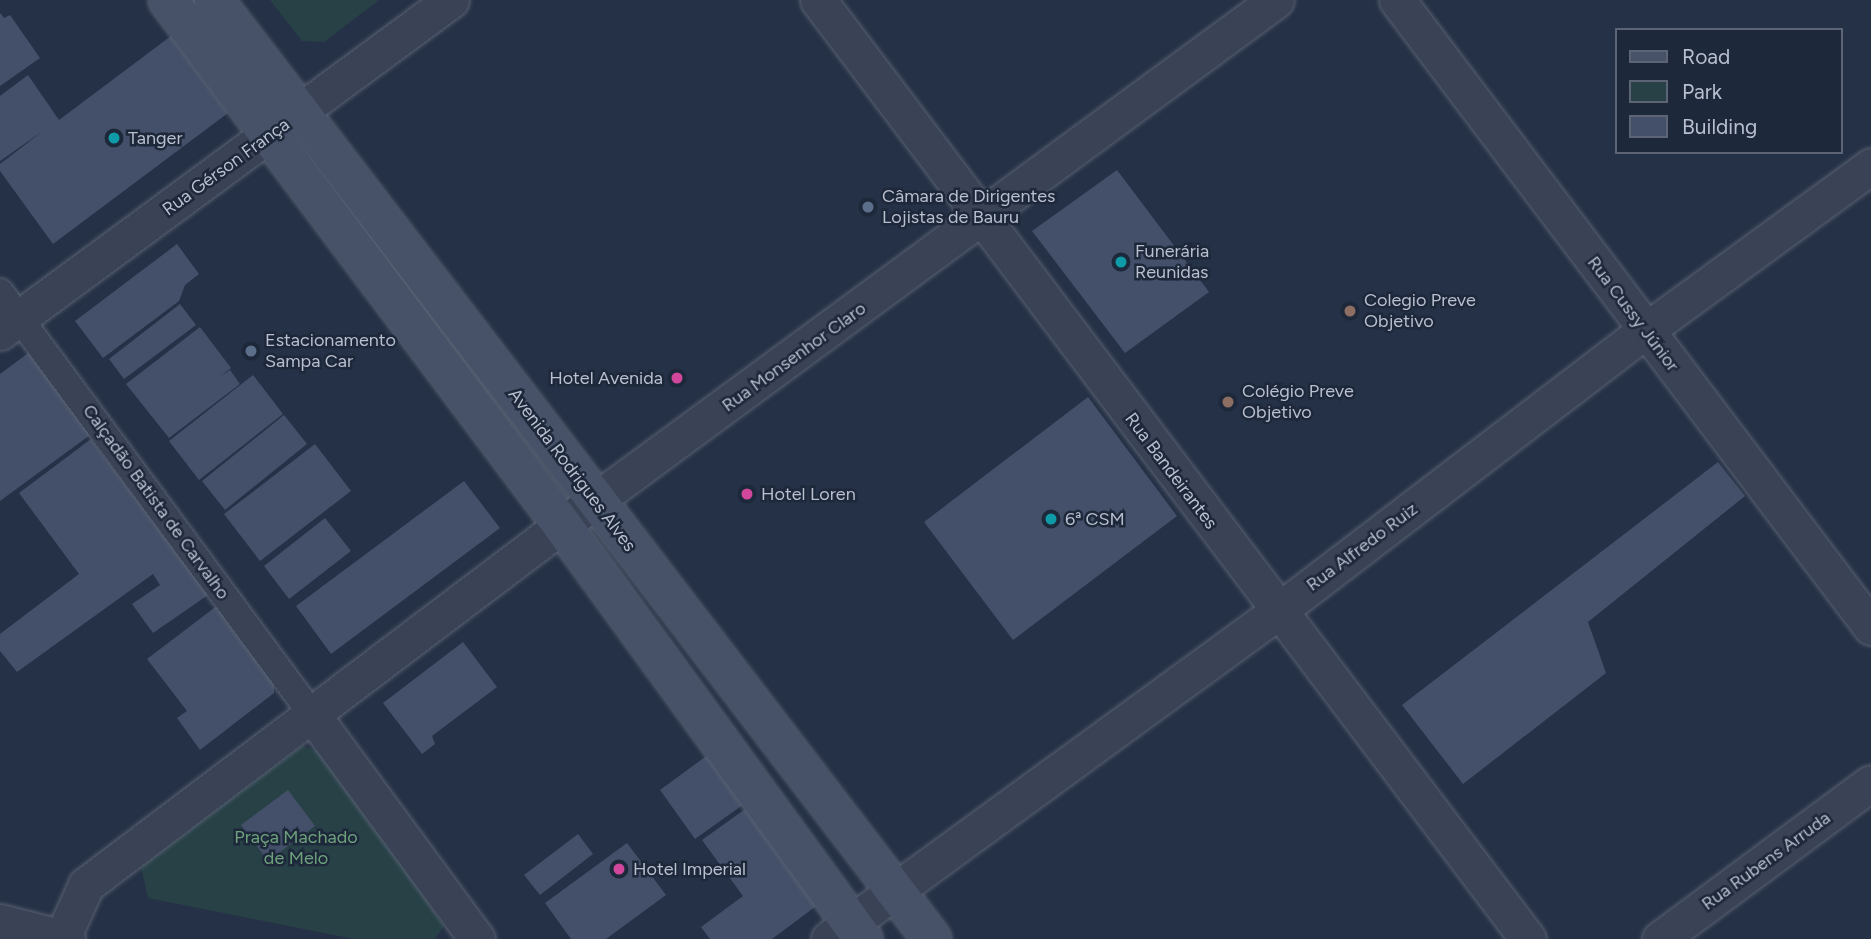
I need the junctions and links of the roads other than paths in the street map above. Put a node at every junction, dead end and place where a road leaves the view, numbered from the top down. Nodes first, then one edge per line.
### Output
1 (168, 0) edge
2 (214, 0) edge
3 (451, 0) edge
4 (818, 0) edge
5 (1276, 0) edge
6 (1397, 0) edge
7 (299, 114) junction
8 (268, 136) junction
9 (1871, 166) edge
10 (981, 220) junction
11 (6, 314) edge
12 (1645, 331) junction
13 (596, 501) junction
14 (562, 525) junction
15 (1277, 612) junction
16 (1871, 627) edge
17 (311, 713) junction
18 (1871, 783) edge
19 (895, 890) junction
20 (0, 922) edge
21 (848, 934) edge
22 (62, 938) edge
23 (67, 939) edge
24 (477, 939) edge
25 (932, 939) edge
26 (1528, 939) edge
27 (1660, 939) edge

1 - 8 main road
2 - 7 main road, Avenida Rodrigues Alves
3 - 7 street, Rua Gérson França
4 - 10 street, Rua Bandeirantes
5 - 10 street, Rua Monsenhor Claro
6 - 12 street, Rua Cussy Júnior
7 - 8 street, Rua Gérson França
7 - 13 main road, Avenida Rodrigues Alves
8 - 11 street, Rua Gérson França
8 - 14 main road
9 - 12 street, Rua Alfredo Ruiz
10 - 13 street, Rua Monsenhor Claro
10 - 15 street, Rua Bandeirantes
11 - 17 street, Calçadão Batista de Carvalho
12 - 15 street, Rua Alfredo Ruiz
12 - 16 street, Rua Cussy Júnior
13 - 14 street, Rua Monsenhor Claro
13 - 19 main road, Avenida Rodrigues Alves
14 - 17 street, Rua Monsenhor Claro
14 - 21 main road
15 - 19 street, Rua Alfredo Ruiz
15 - 26 street, Rua Bandeirantes
17 - 22 street
17 - 24 street
18 - 27 street, Rua Rubens Arruda
19 - 21 street, Rua Alfredo Ruiz
19 - 25 main road, Avenida Rodrigues Alves
20 - 22 street
22 - 23 street

